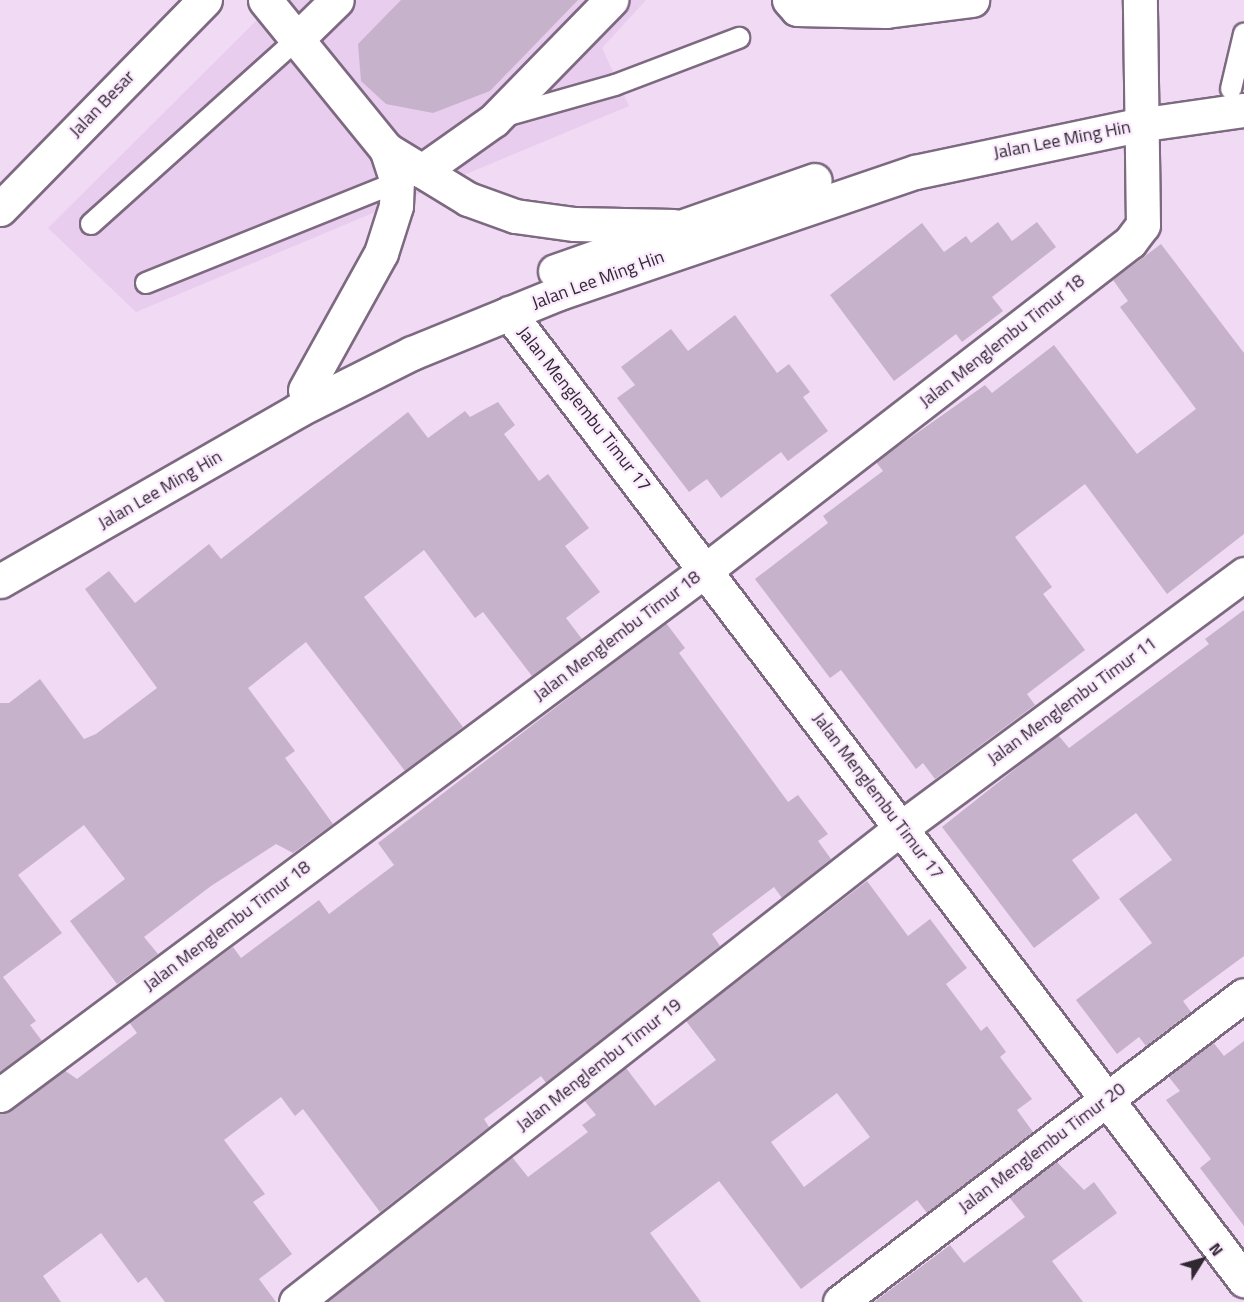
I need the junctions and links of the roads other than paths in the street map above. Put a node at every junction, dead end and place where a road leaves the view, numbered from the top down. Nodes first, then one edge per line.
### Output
1 (205, 0) edge
2 (266, 0) edge
3 (337, 0) edge
4 (610, 0) edge
5 (789, 0) edge
6 (972, 0) edge
7 (1140, 0) edge
8 (1244, 34) edge
9 (298, 38) junction
10 (739, 38) dead end
11 (1240, 96) edge
12 (1138, 114) junction
13 (494, 120) junction
14 (410, 176) junction
15 (0, 209) edge
16 (91, 224) dead end
17 (674, 226) junction
18 (146, 283) dead end
19 (509, 313) junction
20 (305, 390) junction
21 (0, 559) edge
22 (707, 569) junction
23 (1244, 574) edge
24 (0, 581) edge
25 (901, 828) junction
26 (1244, 995) edge
27 (0, 1095) edge
28 (1107, 1099) junction
29 (1244, 1280) edge
30 (296, 1302) edge
31 (840, 1302) edge

1 - 15 street, Jalan Besar
2 - 9 street
3 - 9 street
4 - 13 street
5 - 6 street
7 - 12 street, Jalan Menglembu Timur 18
8 - 11 lane
9 - 14 street
9 - 16 lane
10 - 13 lane
11 - 12 street, Jalan Lee Ming Hin
12 - 17 street, Jalan Lee Ming Hin
12 - 19 street, Jalan Lee Ming Hin
12 - 22 street, Jalan Menglembu Timur 18
13 - 14 street
14 - 17 street
14 - 18 lane
14 - 20 street
17 - 20 street, Jalan Lee Ming Hin
19 - 22 street, Jalan Menglembu Timur 17
19 - 24 street, Jalan Lee Ming Hin
20 - 21 street, Jalan Lee Ming Hin
22 - 25 street, Jalan Menglembu Timur 17
22 - 27 street, Jalan Menglembu Timur 18
23 - 25 street, Jalan Menglembu Timur 11
25 - 28 street, Jalan Menglembu Timur 17
25 - 30 street, Jalan Menglembu Timur 19
26 - 28 street, Jalan Menglembu Timur 20
28 - 29 street, Jalan Menglembu Timur 17
28 - 31 street, Jalan Menglembu Timur 20

